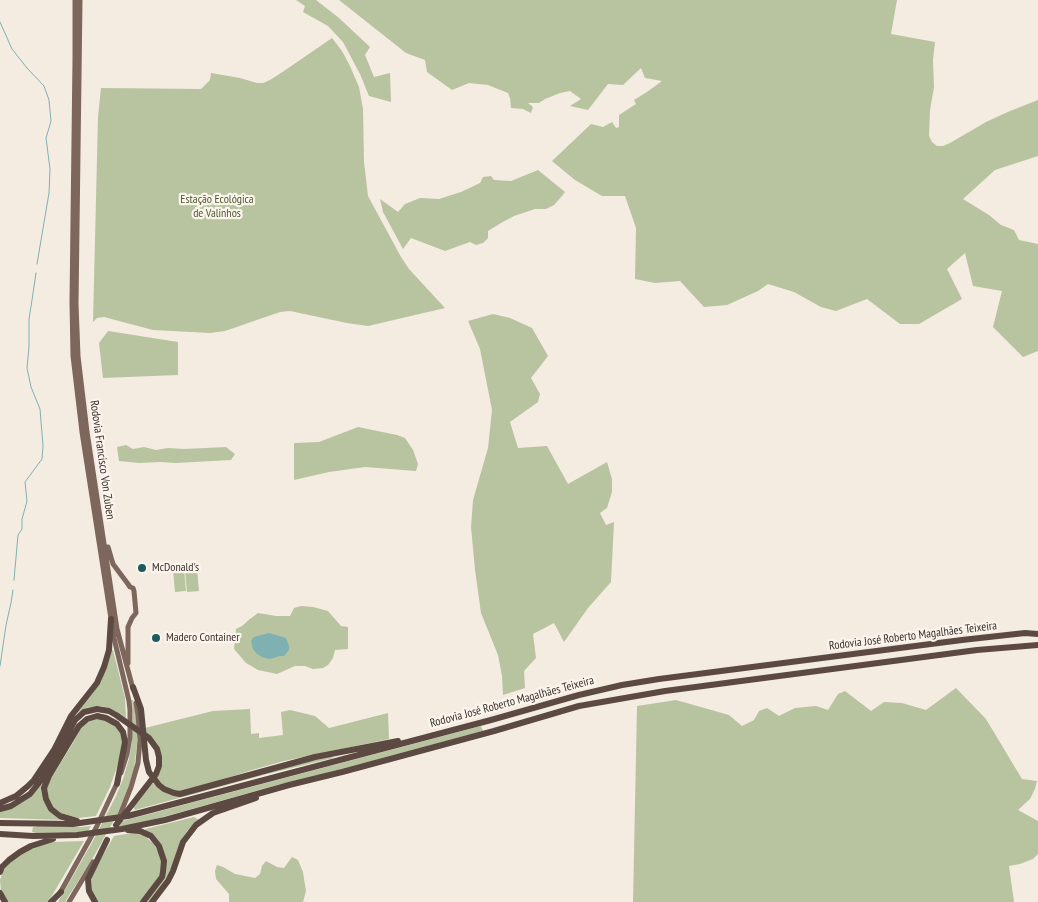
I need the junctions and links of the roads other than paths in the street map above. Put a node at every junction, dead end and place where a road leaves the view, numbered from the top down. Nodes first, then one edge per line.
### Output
1 (75, 0) edge
2 (80, 0) edge
3 (85, 0) edge
4 (80, 17) junction
5 (101, 523) junction
6 (111, 620) junction
7 (1038, 634) edge
8 (1038, 645) edge
9 (128, 673) junction
10 (133, 687) junction
11 (446, 732) junction
12 (304, 782) junction
13 (117, 784) junction
14 (0, 803) edge
15 (0, 808) edge
16 (0, 823) edge
17 (83, 823) junction
18 (119, 827) junction
19 (0, 834) edge
20 (75, 835) junction
21 (107, 840) junction
22 (0, 872) edge
23 (61, 892) joint
24 (0, 893) edge
25 (5, 902) edge
26 (53, 902) edge
27 (68, 902) edge
28 (95, 902) edge
29 (143, 902) edge
30 (152, 902) edge

1 - 6 main road, Rodovia Francisco Von Zuben
2 - 4 main road, Rodovia Francisco Von Zuben
3 - 4 main road
4 - 5 main road, Rodovia Francisco Von Zuben
5 - 9 main road, Rodovia Francisco Von Zuben
5 - 9 main road
6 - 13 main road, Rodovia Francisco Von Zuben
6 - 14 highway
7 - 11 highway, Rodovia José Roberto Magalhães Teixeira
8 - 12 highway, Rodovia José Roberto Magalhães Teixeira
9 - 10 main road, Rodovia Francisco Von Zuben
10 - 11 highway
10 - 18 main road, Rodovia Francisco Von Zuben
11 - 17 highway, Rodovia José Roberto Magalhães Teixeira
12 - 18 highway, Rodovia José Roberto Magalhães Teixeira
12 - 30 highway
13 - 17 highway
13 - 23 main road, Rodovia Francisco Von Zuben
15 - 18 highway
16 - 17 highway, Rodovia José Roberto Magalhães Teixeira
18 - 20 highway, Rodovia José Roberto Magalhães Teixeira
18 - 21 main road, Rodovia Francisco Von Zuben
18 - 29 highway
19 - 20 highway, Rodovia José Roberto Magalhães Teixeira
20 - 22 highway
21 - 27 main road, Rodovia Francisco Von Zuben
21 - 28 highway
23 - 26 highway
24 - 25 highway

